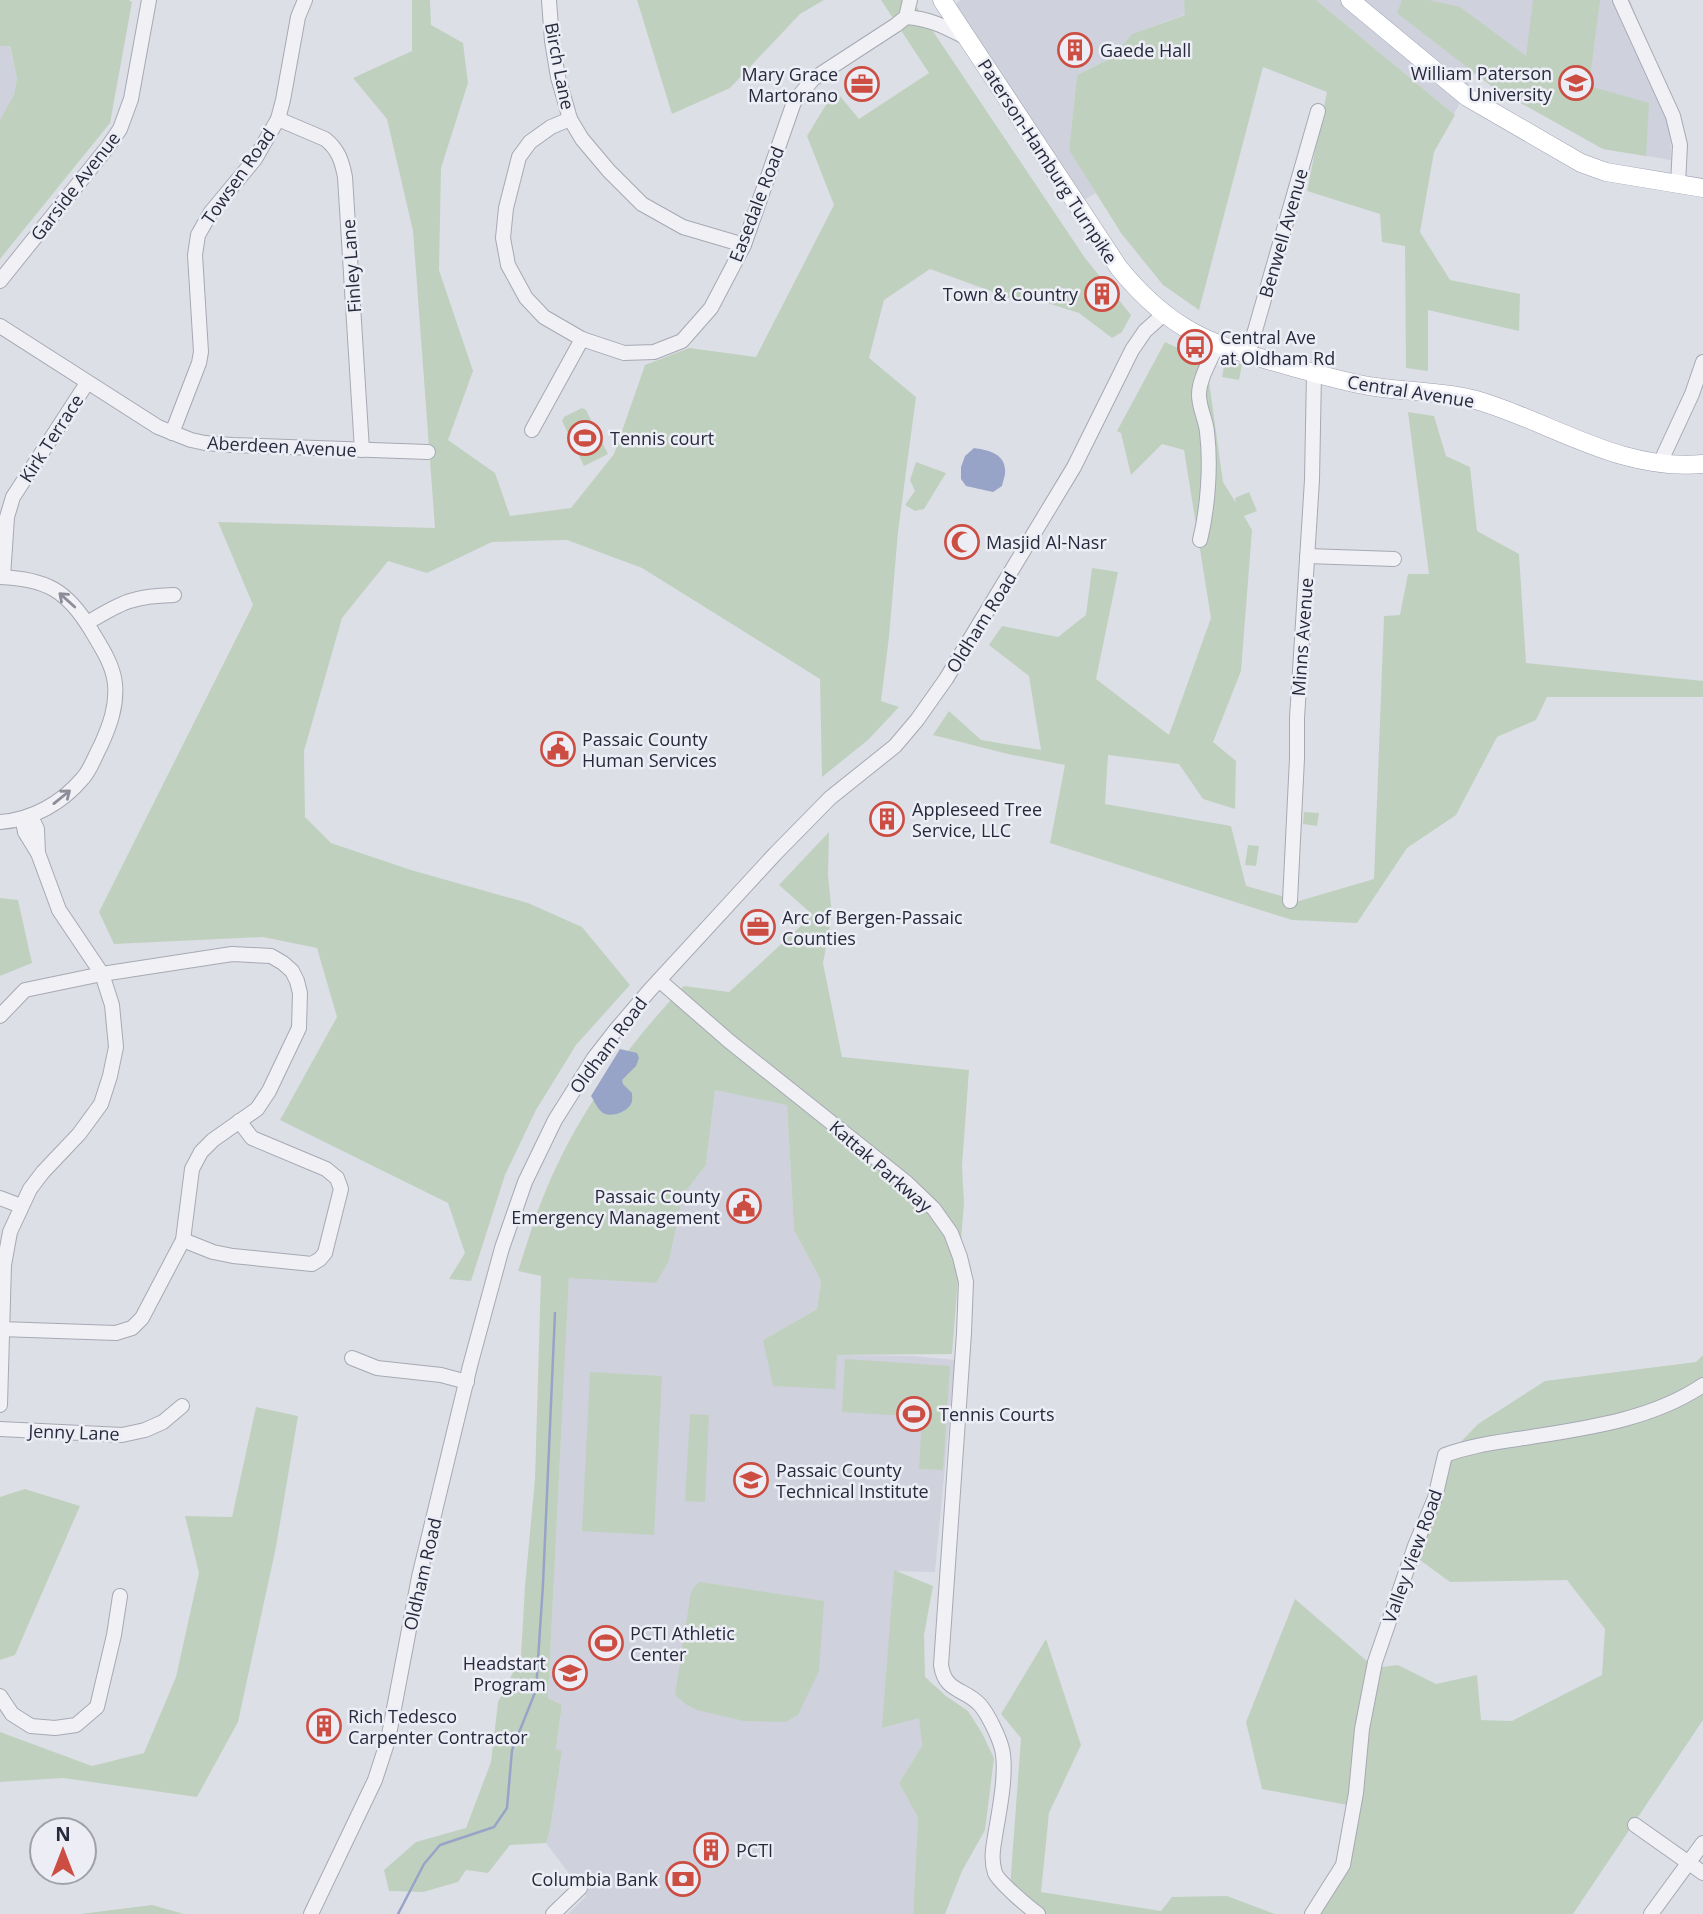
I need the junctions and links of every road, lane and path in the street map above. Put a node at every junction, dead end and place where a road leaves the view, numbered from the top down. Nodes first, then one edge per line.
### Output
1 (149, 0) edge
2 (305, 0) edge
3 (549, 0) edge
4 (910, 0) edge
5 (942, 0) edge
6 (1350, 0) edge
7 (1620, 0) edge
8 (906, 16) junction
9 (968, 39) junction
10 (1318, 111) dead end
11 (278, 119) junction
12 (570, 119) junction
13 (1678, 184) junction
14 (1703, 188) edge
15 (744, 245) junction
16 (0, 281) edge
17 (1164, 314) junction
18 (0, 326) edge
19 (582, 339) junction
20 (1217, 345) junction
21 (1248, 355) junction
22 (1703, 362) edge
23 (1314, 373) junction
24 (87, 383) junction
25 (533, 430) dead end
26 (172, 433) junction
27 (362, 450) junction
28 (428, 452) dead end
29 (1660, 463) junction
30 (1703, 464) edge
31 (1200, 540) dead end
32 (1307, 556) junction
33 (1394, 559) dead end
34 (2, 577) edge
35 (174, 595) dead end
36 (87, 623) junction
37 (27, 817) junction
38 (0, 822) edge
39 (1290, 901) dead end
40 (102, 974) junction
41 (659, 979) junction
42 (0, 1016) edge
43 (239, 1122) junction
44 (0, 1198) edge
45 (21, 1206) junction
46 (183, 1240) junction
47 (2, 1329) edge
48 (352, 1358) dead end
49 (467, 1382) junction
50 (1703, 1385) edge
51 (0, 1405) edge
52 (182, 1406) dead end
53 (0, 1429) edge
54 (120, 1596) dead end
55 (0, 1696) edge
56 (1635, 1825) dead end
57 (1703, 1843) edge
58 (1688, 1863) junction
59 (1703, 1873) edge
60 (580, 1888) dead end
61 (311, 1914) edge
62 (553, 1914) edge
63 (1038, 1914) edge
64 (1312, 1914) edge
65 (1651, 1914) edge

1 - 16 street, Garside Avenue
2 - 11 street, Towsen Road
3 - 12 street, Birch Lane
4 - 8 street
5 - 9 main road, Paterson-Hamburg Turnpike
6 - 13 main road
7 - 13 street
8 - 9 street
8 - 15 street, Easedale Road
9 - 17 main road, Paterson-Hamburg Turnpike
10 - 21 street, Benwell Avenue
11 - 26 street, Towsen Road
11 - 27 street, Finley Lane
12 - 15 street, Birch Lane
12 - 19 street, Easedale Road
13 - 14 main road
15 - 19 street, Easedale Road
17 - 20 main road, Central Avenue
17 - 41 street, Oldham Road
18 - 24 street, Aberdeen Avenue
19 - 25 street
20 - 21 main road, Central Avenue
20 - 31 street
21 - 23 main road, Central Avenue
22 - 29 street
23 - 29 main road, Central Avenue
23 - 32 street, Minns Avenue
24 - 26 street, Aberdeen Avenue
24 - 34 street, Kirk Terrace
26 - 27 street, Aberdeen Avenue
27 - 28 street, Aberdeen Avenue
29 - 30 main road, Central Avenue
32 - 33 street
32 - 39 street, Minns Avenue
36 -> 34 street
35 - 36 street
37 -> 36 street
37 - 38 street
37 - 40 street
40 - 42 street
40 - 43 street
40 - 45 street
41 - 49 street, Oldham Road
41 - 63 street, Kattak Parkway
43 - 46 street
43 - 46 street
44 - 45 street
45 - 47 street
46 - 47 street
47 - 51 street
48 - 49 street
49 - 61 street, Oldham Road
50 - 64 street, Valley View Road
52 - 53 street, Jenny Lane
54 - 55 street
56 - 58 street
57 - 58 street
58 - 59 street
58 - 65 street
60 - 62 street

